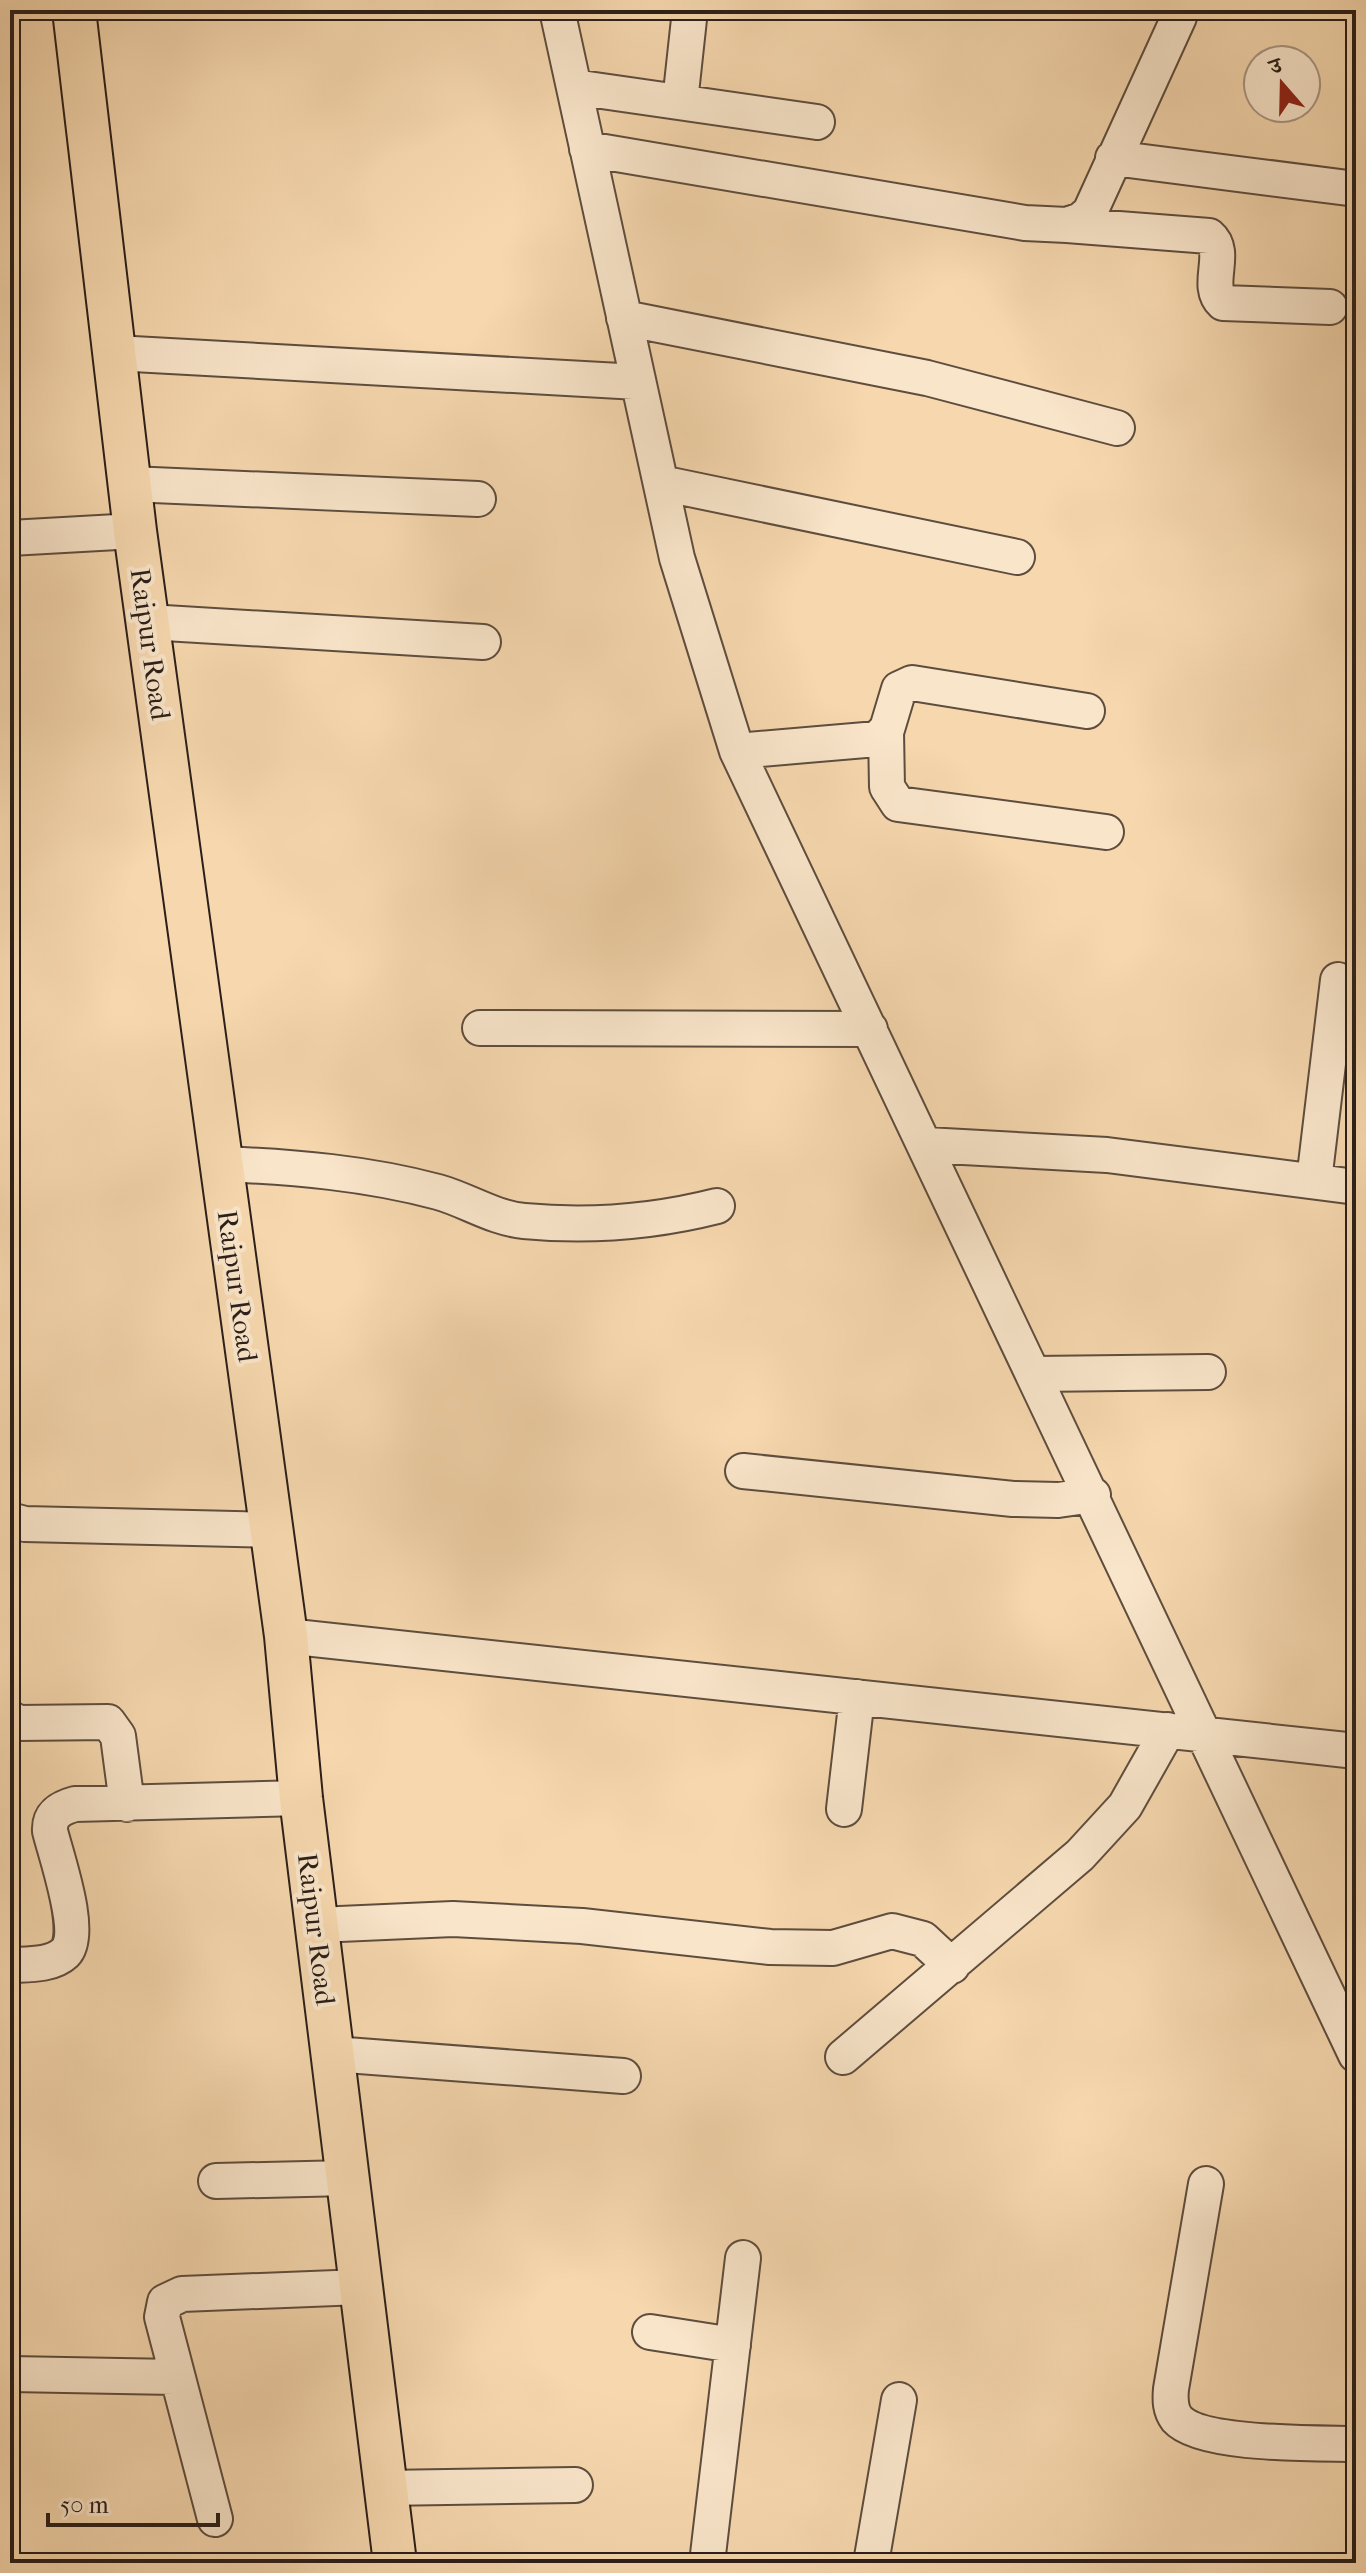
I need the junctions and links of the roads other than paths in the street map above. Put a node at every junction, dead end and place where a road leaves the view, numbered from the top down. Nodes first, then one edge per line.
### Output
1 (74, 10) edge
2 (690, 10) edge
3 (553, 11) edge
4 (1179, 17) dead end
5 (574, 87) junction
6 (680, 102) junction
7 (817, 122) dead end
8 (587, 149) junction
9 (1113, 158) junction
10 (1356, 189) edge
11 (1067, 225) junction
12 (1330, 307) dead end
13 (624, 318) junction
14 (115, 353) junction
15 (638, 382) junction
16 (1117, 428) dead end
17 (661, 483) junction
18 (130, 484) junction
19 (478, 499) dead end
20 (135, 531) junction
21 (10, 538) edge
22 (1017, 557) dead end
23 (148, 622) junction
24 (483, 642) dead end
25 (1087, 711) dead end
26 (886, 732) junction
27 (737, 751) junction
28 (1106, 832) dead end
29 (1338, 980) dead end
30 (480, 1028) dead end
31 (870, 1029) junction
32 (926, 1145) junction
33 (222, 1164) junction
34 (1314, 1181) junction
35 (1356, 1187) edge
36 (717, 1206) dead end
37 (1208, 1372) dead end
38 (1035, 1374) junction
39 (743, 1471) dead end
40 (1093, 1495) junction
41 (10, 1520) edge
42 (272, 1530) junction
43 (286, 1636) junction
44 (857, 1697) junction
45 (10, 1718) edge
46 (1168, 1730) junction
47 (1207, 1734) junction
48 (1356, 1751) edge
49 (301, 1798) junction
50 (127, 1804) junction
51 (844, 1809) dead end
52 (317, 1925) junction
53 (10, 1965) edge
54 (952, 1966) junction
55 (333, 2054) junction
56 (1356, 2055) edge
57 (843, 2057) dead end
58 (623, 2076) dead end
59 (348, 2178) junction
60 (216, 2181) dead end
61 (1206, 2184) dead end
62 (743, 2258) dead end
63 (361, 2287) junction
64 (650, 2332) dead end
65 (733, 2345) junction
66 (10, 2374) edge
67 (175, 2377) junction
68 (899, 2400) dead end
69 (1356, 2444) edge
70 (575, 2485) dead end
71 (384, 2488) junction
72 (215, 2519) dead end
73 (395, 2563) edge
74 (707, 2563) edge
75 (871, 2563) edge

1 - 14 main road, Raipur Road
2 - 6 street
3 - 5 street
4 - 9 street
5 - 6 street
5 - 8 street
6 - 7 street
8 - 11 street
8 - 13 street
9 - 10 street
9 - 11 street
11 - 12 street
13 - 15 street
13 - 16 street
14 - 15 street
14 - 18 main road, Raipur Road
15 - 17 street
17 - 22 street
17 - 27 street
18 - 19 street
18 - 20 main road, Raipur Road
20 - 21 street
20 - 23 main road, Raipur Road
23 - 24 street
23 - 33 main road, Raipur Road
25 - 26 street
26 - 27 street
26 - 28 street
27 - 31 street
29 - 34 street
30 - 31 street
31 - 32 street
32 - 34 street
32 - 38 street
33 - 36 street
33 - 42 main road, Raipur Road
34 - 35 street
37 - 38 street
38 - 40 street
39 - 40 street
40 - 47 street
41 - 42 street
42 - 43 main road, Raipur Road
43 - 44 street
43 - 49 main road, Raipur Road
44 - 46 street
44 - 51 street
45 - 50 street
46 - 47 street
46 - 54 street
47 - 48 street
47 - 56 street
49 - 50 street
49 - 52 main road, Raipur Road
50 - 53 street
52 - 54 street
52 - 55 main road, Raipur Road
54 - 57 street
55 - 58 street
55 - 59 main road, Raipur Road
59 - 60 street
59 - 63 main road, Raipur Road
61 - 69 street
62 - 65 street
63 - 67 street
63 - 71 main road, Raipur Road
64 - 65 street
65 - 74 street
66 - 67 street
67 - 72 street
68 - 75 street
70 - 71 street
71 - 73 main road, Raipur Road

